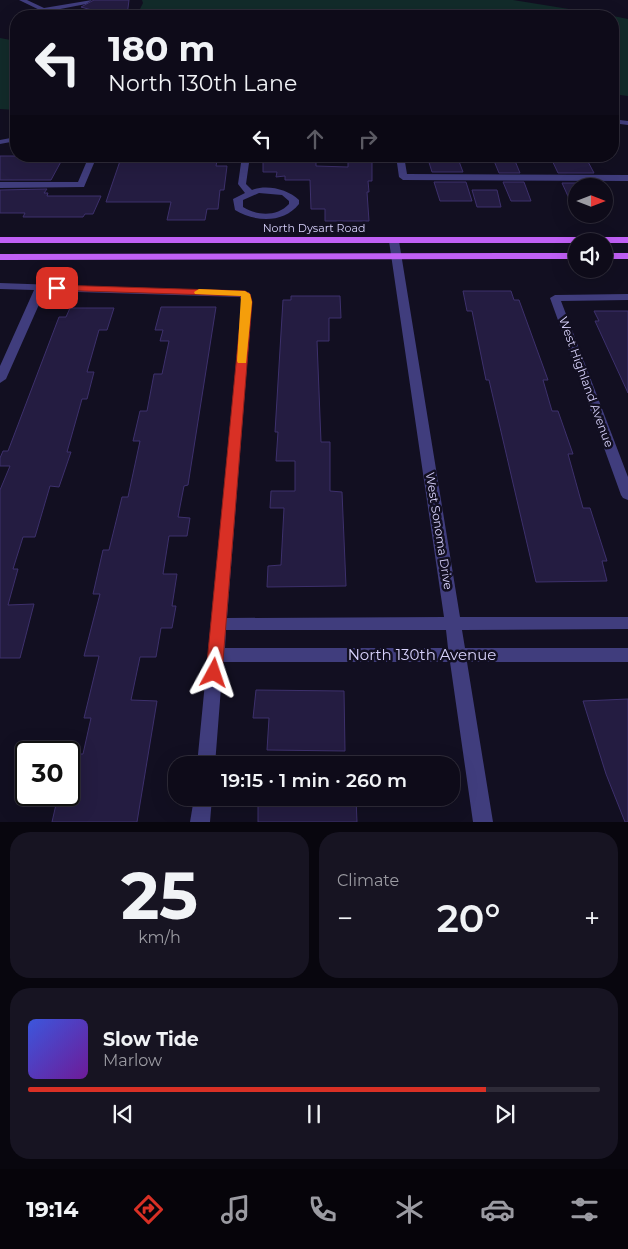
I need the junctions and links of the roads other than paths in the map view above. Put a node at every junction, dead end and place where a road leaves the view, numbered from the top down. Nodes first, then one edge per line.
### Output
1 (22, 0) edge
2 (89, 0) edge
3 (43, 10) joint
4 (91, 162) edge
5 (245, 162) edge
6 (401, 162) edge
7 (628, 178) edge
8 (0, 185) edge
9 (249, 192) junction
10 (0, 240) edge
11 (628, 240) edge
12 (394, 241) junction
13 (0, 256) edge
14 (397, 256) junction
15 (568, 256) edge
16 (613, 256) edge
17 (628, 256) edge
18 (0, 286) edge
19 (41, 287) junction
20 (628, 297) edge
21 (0, 380) edge
22 (628, 495) edge
23 (454, 623) junction
24 (628, 623) edge
25 (219, 624) junction
26 (216, 654) junction
27 (459, 655) junction
28 (628, 655) edge
29 (207, 756) edge
30 (201, 806) edge
31 (200, 822) edge
32 (483, 822) edge

1 - 3 street
2 - 3 street
4 - 8 street
5 - 9 street
6 - 7 street
9 - 9 street
10 - 12 main road, North Dysart Road
11 - 12 main road, North Dysart Road
12 - 14 street, West Sonoma Drive
13 - 14 main road
14 - 15 main road
14 - 23 street, West Sonoma Drive
16 - 17 main road
18 - 19 street
19 - 21 street
19 - 25 street
20 - 22 street, West Highland Avenue
23 - 24 street
23 - 25 street
23 - 27 street, West Sonoma Drive
25 - 26 street
26 - 27 street, North 130th Avenue
26 - 29 street
27 - 28 street, North 130th Avenue
27 - 32 street, West Sonoma Drive
30 - 31 street

